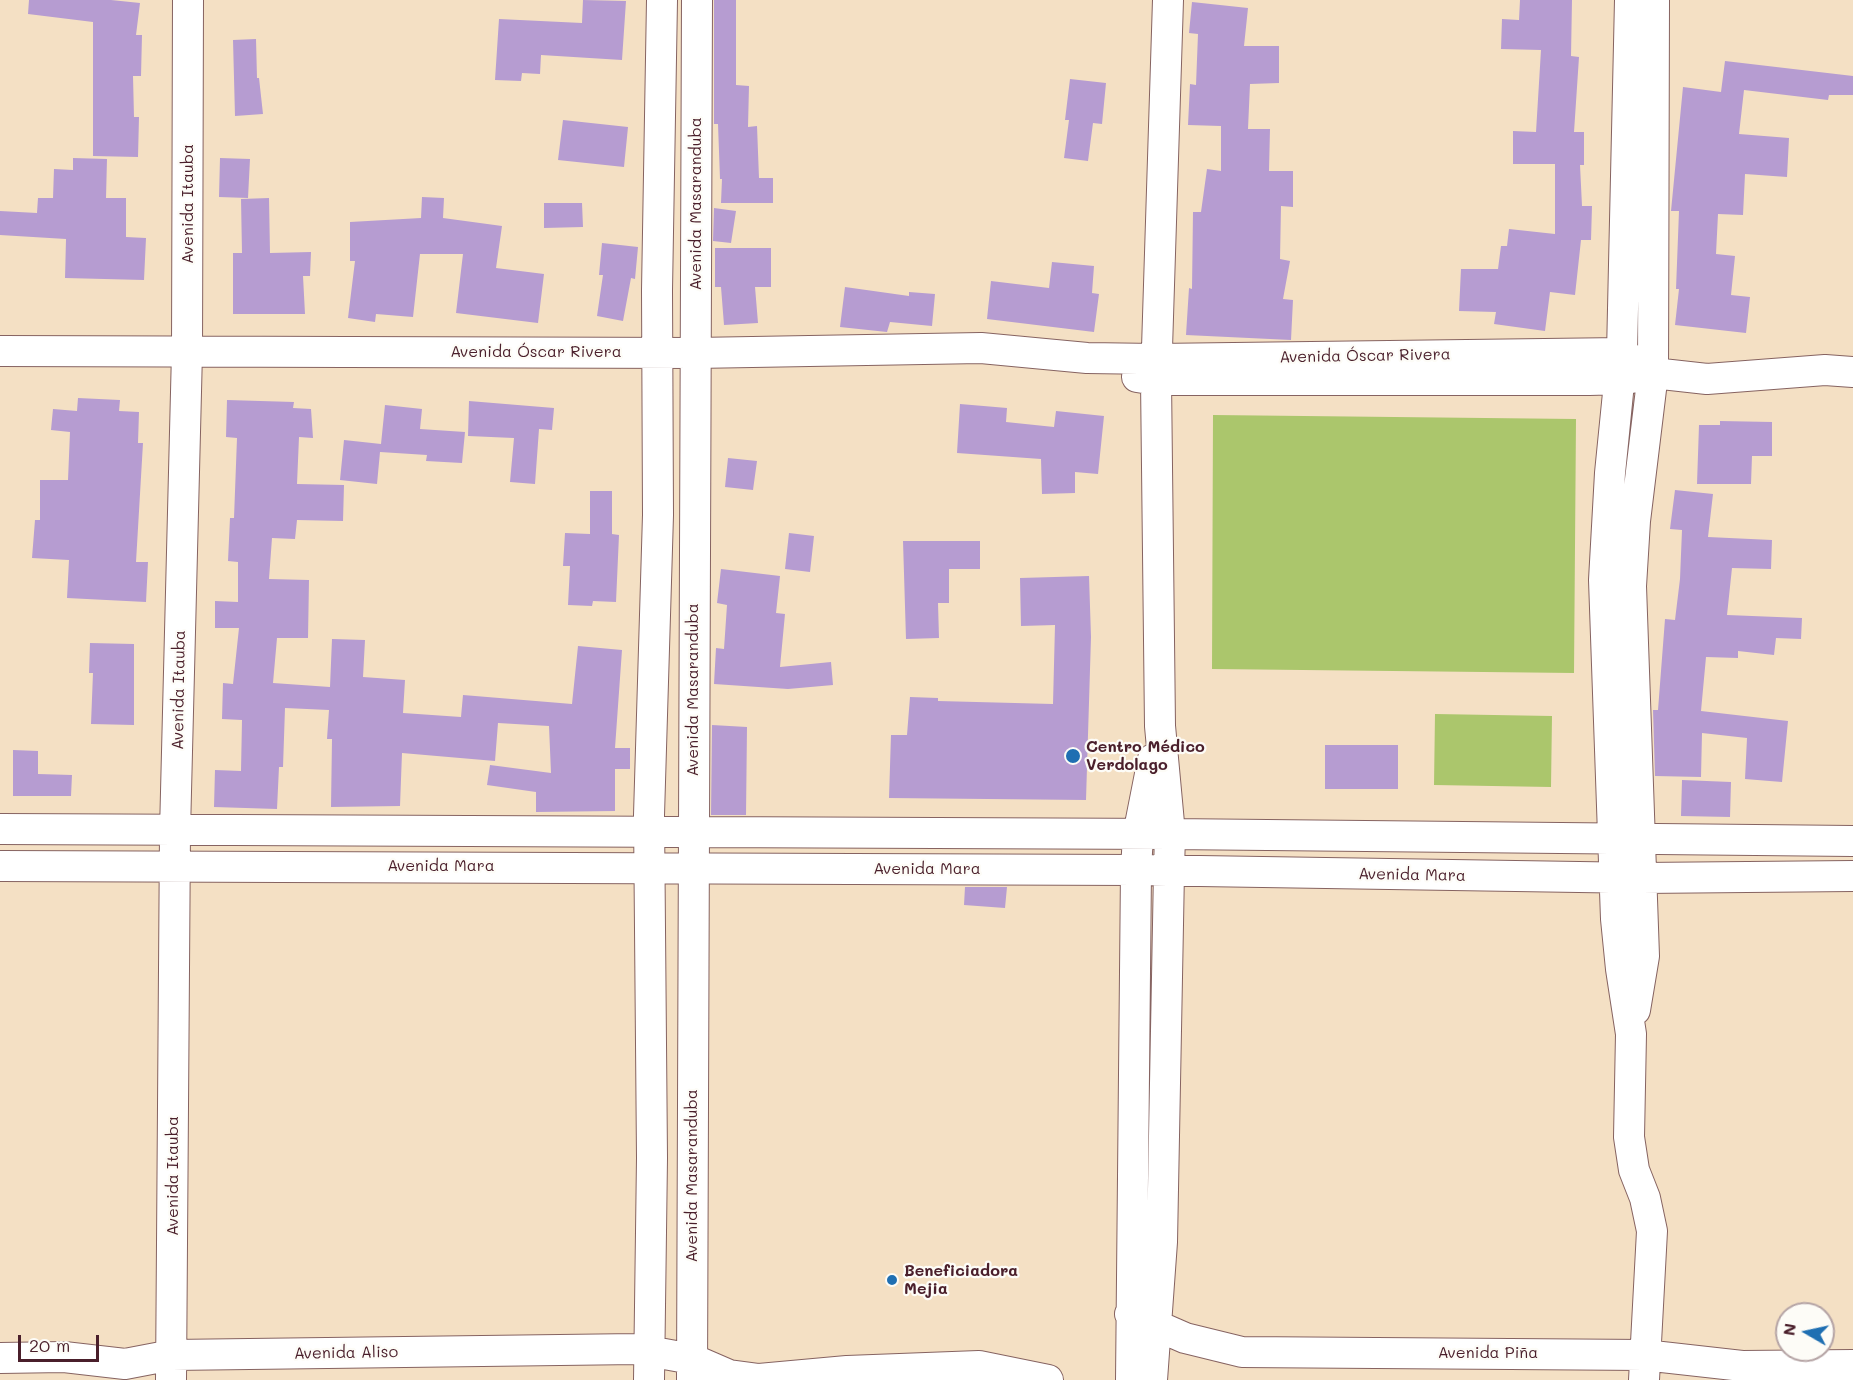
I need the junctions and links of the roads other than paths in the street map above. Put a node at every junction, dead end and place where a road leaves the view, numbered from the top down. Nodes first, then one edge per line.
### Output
1 (188, 0) edge
2 (662, 0) edge
3 (697, 0) edge
4 (1168, 0) edge
5 (1630, 0) edge
6 (1654, 0) edge
7 (0, 351) edge
8 (187, 352) junction
9 (657, 352) junction
10 (695, 352) junction
11 (1620, 366) junction
12 (1156, 369) junction
13 (1853, 372) edge
14 (1653, 373) junction
15 (1160, 726) junction
16 (0, 830) edge
17 (175, 832) junction
18 (649, 833) junction
19 (692, 833) junction
20 (1170, 834) junction
21 (1138, 835) junction
22 (1627, 838) junction
23 (1853, 841) edge
24 (175, 865) junction
25 (0, 866) edge
26 (649, 867) junction
27 (693, 867) junction
28 (1136, 870) junction
29 (1169, 871) junction
30 (1853, 876) edge
31 (1628, 878) junction
32 (1142, 1320) junction
33 (0, 1358) edge
34 (1853, 1365) edge
35 (649, 1366) edge
36 (171, 1367) edge
37 (1644, 1367) edge
38 (692, 1370) edge
39 (1048, 1380) edge
40 (1131, 1380) edge
41 (1152, 1380) edge

1 - 8 street, Avenida Itauba
2 - 9 street
3 - 10 street, Avenida Masaranduba
4 - 12 street
5 - 11 street
6 - 14 street
7 - 8 street, Avenida Óscar Rivera
8 - 9 street, Avenida Óscar Rivera
8 - 17 street, Avenida Itauba
9 - 10 street, Avenida Óscar Rivera
9 - 18 street
10 - 12 street, Avenida Óscar Rivera
10 - 19 street, Avenida Masaranduba
11 - 12 street, Avenida Óscar Rivera
11 - 14 street
11 - 22 street
12 - 15 street
13 - 14 street
14 - 22 street
15 - 20 street
15 - 21 street
16 - 17 street, Avenida Mara
17 - 18 street, Avenida Mara
17 - 24 street, Avenida Itauba
18 - 19 street, Avenida Mara
18 - 26 street
19 - 21 street, Avenida Mara
19 - 27 street, Avenida Masaranduba
20 - 21 street, Avenida Mara
20 - 22 street, Avenida Mara
20 - 29 street
21 - 28 street
22 - 23 street, Avenida Mara
22 - 31 street
24 - 25 street, Avenida Mara
24 - 26 street, Avenida Mara
24 - 36 street, Avenida Itauba
26 - 27 street, Avenida Mara
26 - 35 street
27 - 28 street, Avenida Mara
27 - 38 street, Avenida Masaranduba
28 - 29 street, Avenida Mara
28 - 32 street
29 - 31 street, Avenida Mara
29 - 32 street
30 - 31 street, Avenida Mara
31 - 37 street
32 - 37 street, Avenida Piña
32 - 40 street
32 - 41 street
33 - 36 street, Avenida Aliso
34 - 37 street, Avenida Piña
35 - 36 street, Avenida Aliso
35 - 38 street, Avenida Aliso
38 - 39 street, Avenida Aliso

